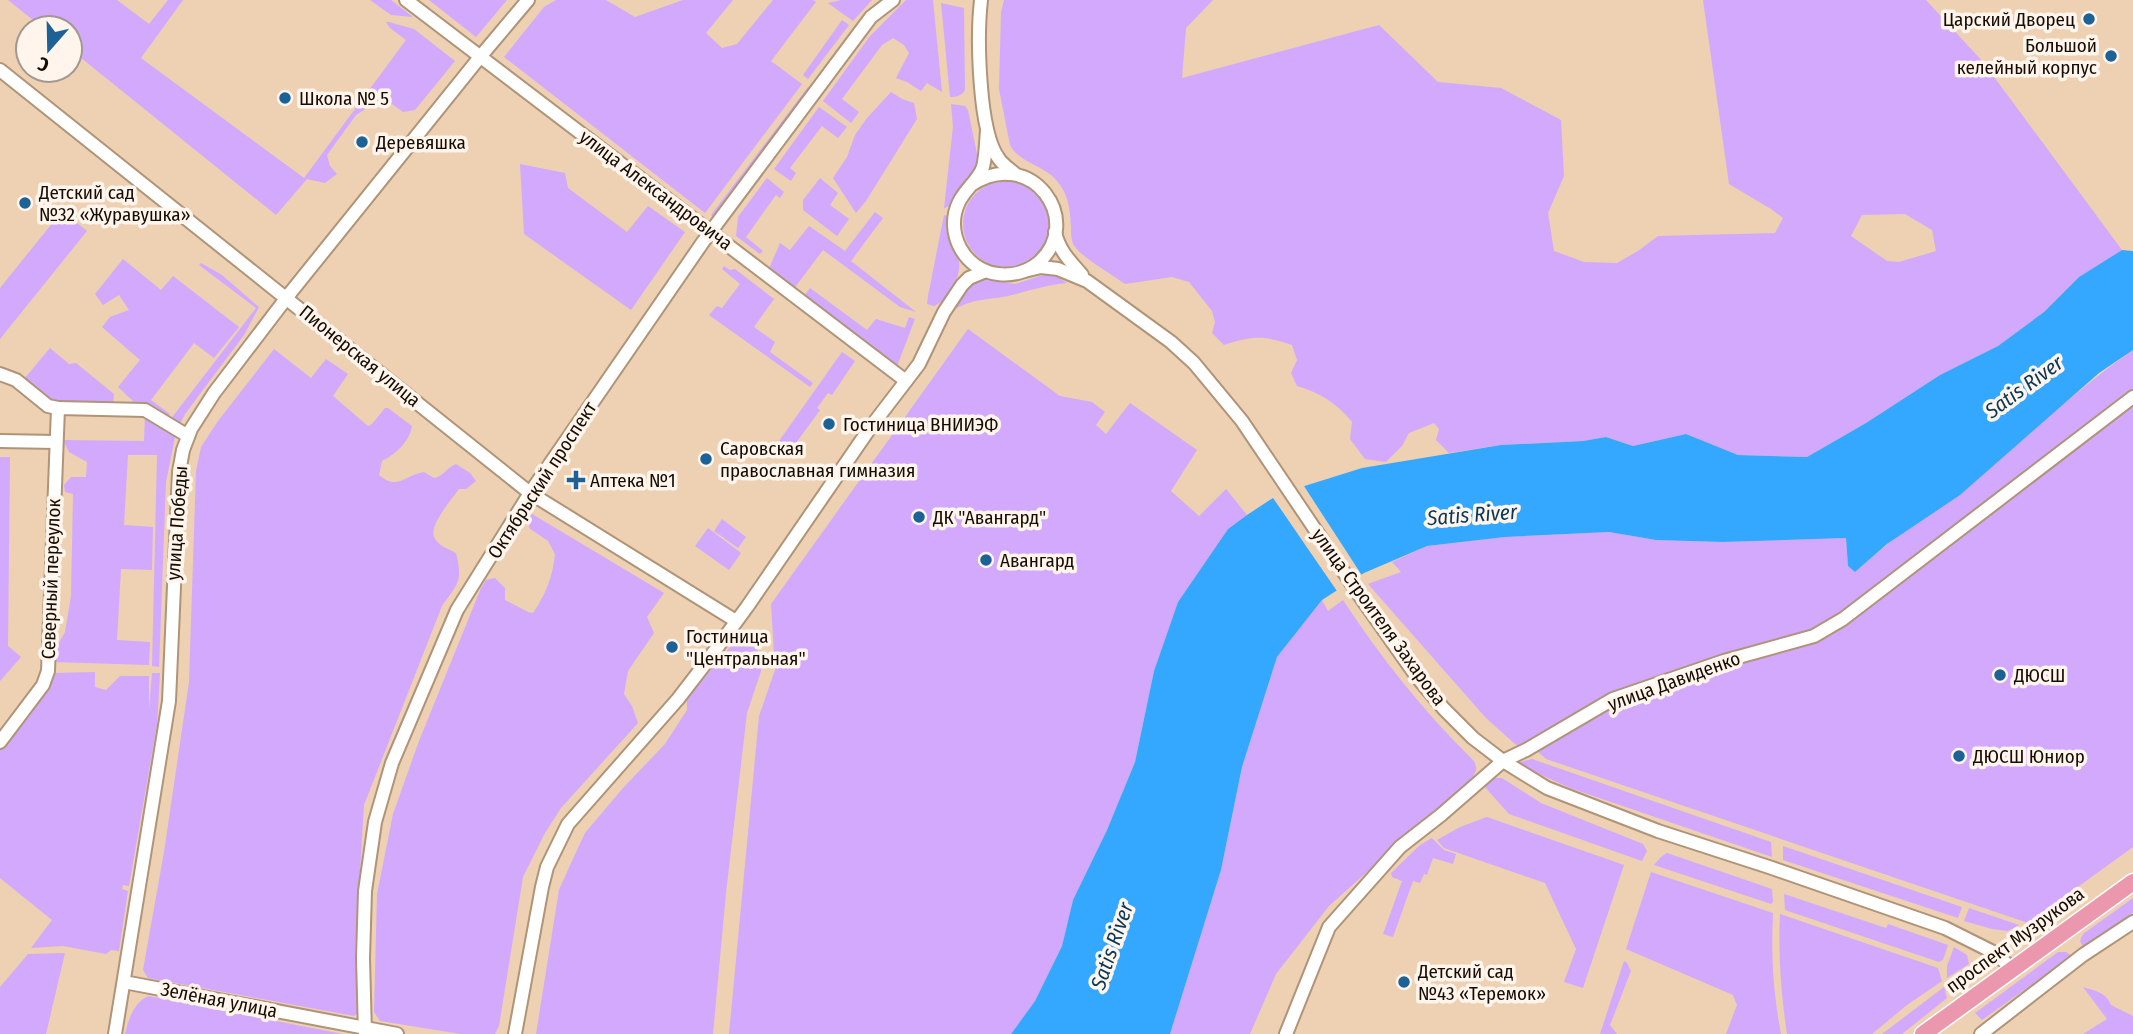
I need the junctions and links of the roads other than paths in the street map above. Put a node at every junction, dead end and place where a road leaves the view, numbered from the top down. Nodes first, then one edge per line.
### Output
1 (406, 0) edge
2 (528, 0) edge
3 (892, 0) edge
4 (981, 0) edge
5 (480, 57) junction
6 (0, 69) edge
7 (987, 130) junction
8 (1015, 174) junction
9 (971, 185) junction
10 (1056, 226) junction
11 (710, 231) junction
12 (961, 250) junction
13 (986, 271) junction
14 (1024, 271) junction
15 (1087, 281) junction
16 (962, 285) junction
17 (287, 298) junction
18 (0, 374) edge
19 (906, 381) junction
20 (2133, 397) edge
21 (58, 408) junction
22 (188, 436) junction
23 (0, 442) edge
24 (56, 442) junction
25 (530, 493) junction
26 (736, 621) junction
27 (0, 742) edge
28 (1503, 761) junction
29 (2133, 882) edge
30 (2133, 922) edge
31 (2012, 968) junction
32 (124, 982) junction
33 (365, 1031) edge
34 (115, 1034) edge
35 (397, 1034) edge
36 (515, 1034) edge
37 (1286, 1034) edge
38 (1923, 1034) edge
39 (1980, 1034) edge

1 - 5 street, улица Александровича
2 - 5 street, улица Победы
3 - 11 street, Октябрьский проспект
4 - 7 street
5 - 11 street, улица Александровича
5 - 17 street, улица Победы
6 - 17 street, Пионерская улица
7 - 8 street
7 - 9 street
8 - 9 street
8 - 10 street
9 - 12 street
10 - 14 street
10 - 15 street, улица Строителя Захарова
11 - 19 street, улица Александровича
11 - 25 street, Октябрьский проспект
12 - 13 street
12 - 16 street
13 - 14 street
13 - 16 street
14 - 15 street, улица Строителя Захарова
15 - 28 street, улица Строителя Захарова
16 - 19 street
17 - 22 street, улица Победы
17 - 25 street, Пионерская улица
18 - 21 street
19 - 26 street
20 - 28 street, улица Давиденко
21 - 22 street
21 - 24 street, Северный переулок
22 - 32 street, улица Победы
23 - 24 street
24 - 27 street, Северный переулок
25 - 26 street, Пионерская улица
25 - 33 street, Октябрьский проспект
26 - 36 street
28 - 31 street, улица Строителя Захарова
28 - 37 street, улица Давиденко
29 - 31 main road, проспект Музрукова
30 - 39 street
31 - 38 main road, проспект Музрукова
32 - 33 street, Зелёная улица
32 - 34 street, улица Победы
33 - 35 street, Зелёная улица

